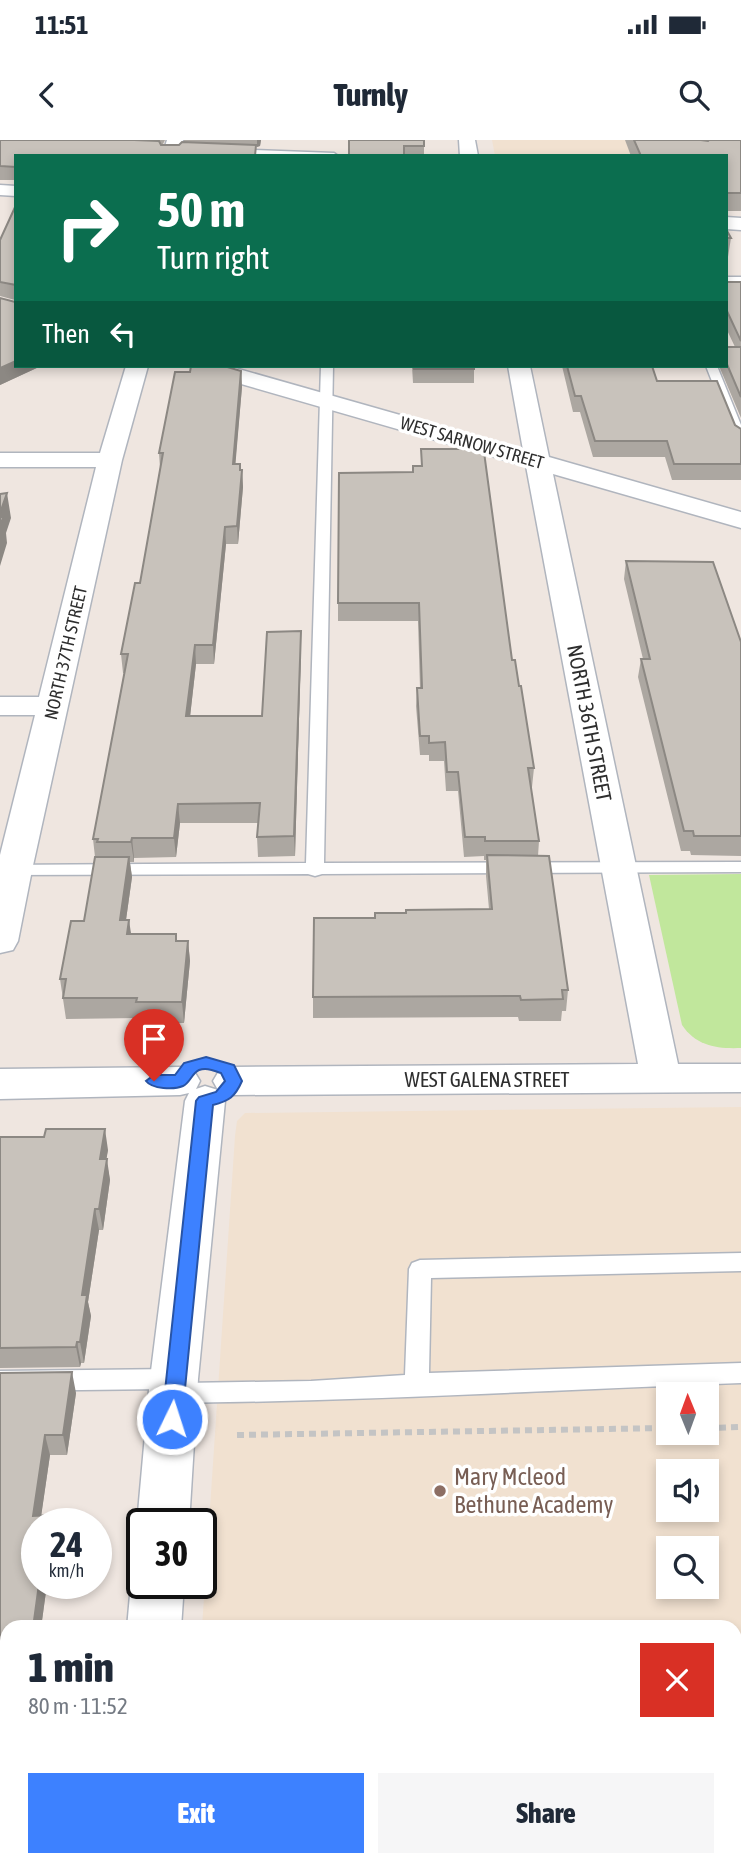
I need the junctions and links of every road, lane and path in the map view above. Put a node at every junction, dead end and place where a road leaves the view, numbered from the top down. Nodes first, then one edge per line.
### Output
1 (220, 151) edge
2 (322, 151) edge
3 (136, 368) edge
4 (211, 368) edge
5 (327, 368) edge
6 (519, 368) edge
7 (712, 368) edge
8 (326, 402) junction
9 (741, 440) edge
10 (0, 460) edge
11 (110, 460) junction
12 (539, 461) junction
13 (741, 520) edge
14 (0, 706) edge
15 (54, 706) junction
16 (741, 867) edge
17 (617, 869) junction
18 (7, 870) edge
19 (315, 870) junction
20 (0, 941) edge
21 (661, 1079) junction
22 (741, 1079) edge
23 (0, 1084) edge
24 (206, 1088) junction
25 (741, 1262) edge
26 (741, 1373) edge
27 (0, 1381) edge
28 (417, 1384) junction
29 (174, 1386) junction
30 (741, 1427) edge
31 (656, 1428) edge
32 (719, 1428) edge
33 (237, 1435) dead end
34 (164, 1508) edge
35 (157, 1599) edge
36 (155, 1620) edge

1 - 2 lane
3 - 11 street, NORTH 37TH STREET
4 - 8 street, WEST SARNOW STREET
5 - 8 lane
6 - 12 street, NORTH 36TH STREET
7 - 9 lane
8 - 12 street, WEST SARNOW STREET
8 - 19 lane
10 - 11 street
11 - 15 street, NORTH 37TH STREET
12 - 13 street, WEST SARNOW STREET
12 - 17 street, NORTH 36TH STREET
14 - 15 street
15 - 18 street, NORTH 37TH STREET
16 - 17 lane
17 - 19 lane
17 - 21 street, NORTH 36TH STREET
18 - 19 lane
18 - 20 street, NORTH 37TH STREET
21 - 22 street, WEST GALENA STREET
21 - 24 street, WEST GALENA STREET
23 - 24 street, WEST GALENA STREET
24 - 29 street
25 - 28 lane
26 - 28 lane
27 - 29 lane
28 - 29 lane
29 - 34 street
30 - 32 path
31 - 33 path
35 - 36 street

